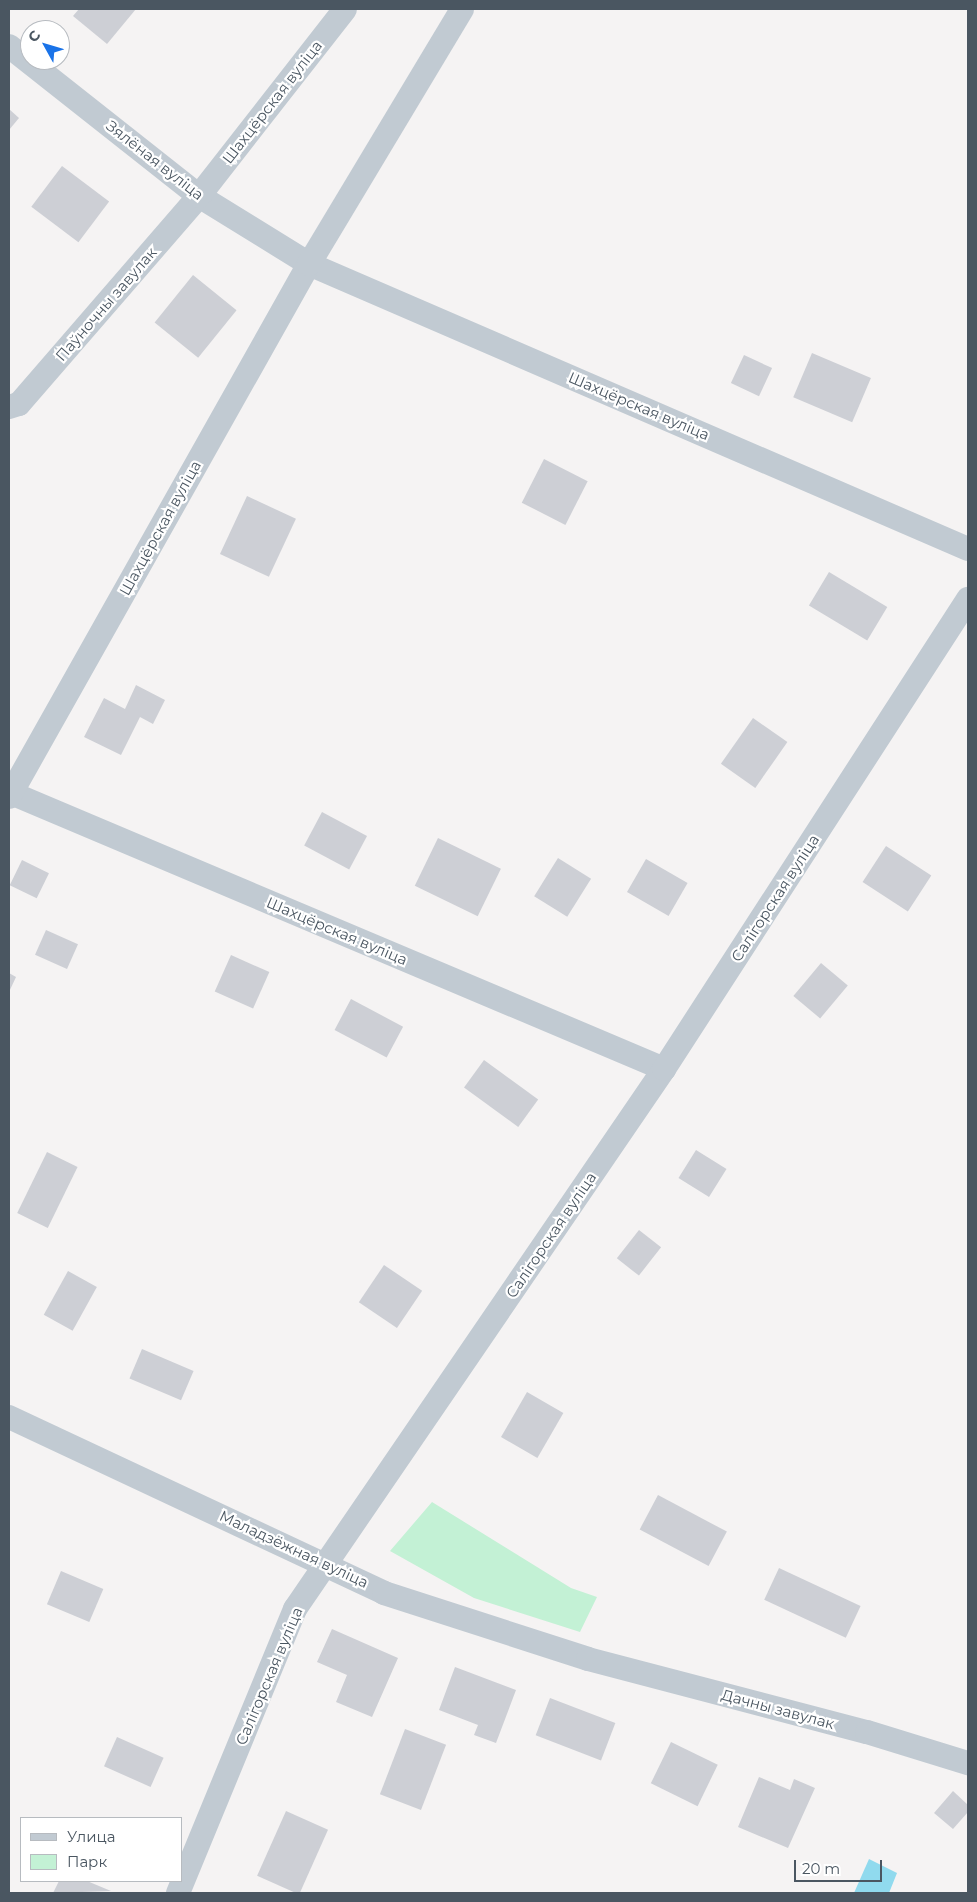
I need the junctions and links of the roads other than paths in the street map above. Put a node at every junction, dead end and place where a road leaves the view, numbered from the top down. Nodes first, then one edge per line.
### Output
1 (345, 9) edge
2 (462, 9) edge
3 (9, 46) edge
4 (199, 196) junction
5 (309, 264) junction
6 (9, 407) edge
7 (968, 549) edge
8 (968, 599) edge
9 (10, 795) edge
10 (664, 1069) junction
11 (9, 1417) edge
12 (326, 1564) junction
13 (588, 1660) joint
14 (968, 1763) edge
15 (178, 1893) edge

1 - 4 street, Шахцёрская вуліца
2 - 5 street, Шахцёрская вуліца
3 - 4 street, Зялёная вуліца
4 - 5 street, Зялёная вуліца
4 - 6 street, Паўночны завулак
5 - 7 street, Шахцёрская вуліца
5 - 9 street, Шахцёрская вуліца
8 - 10 street, Салігорская вуліца
9 - 10 street, Шахцёрская вуліца
10 - 12 street, Салігорская вуліца
11 - 12 street, Маладзёжная вуліца
12 - 13 street, Маладзёжная вуліца
12 - 15 street, Салігорская вуліца
13 - 14 street, Дачны завулак

